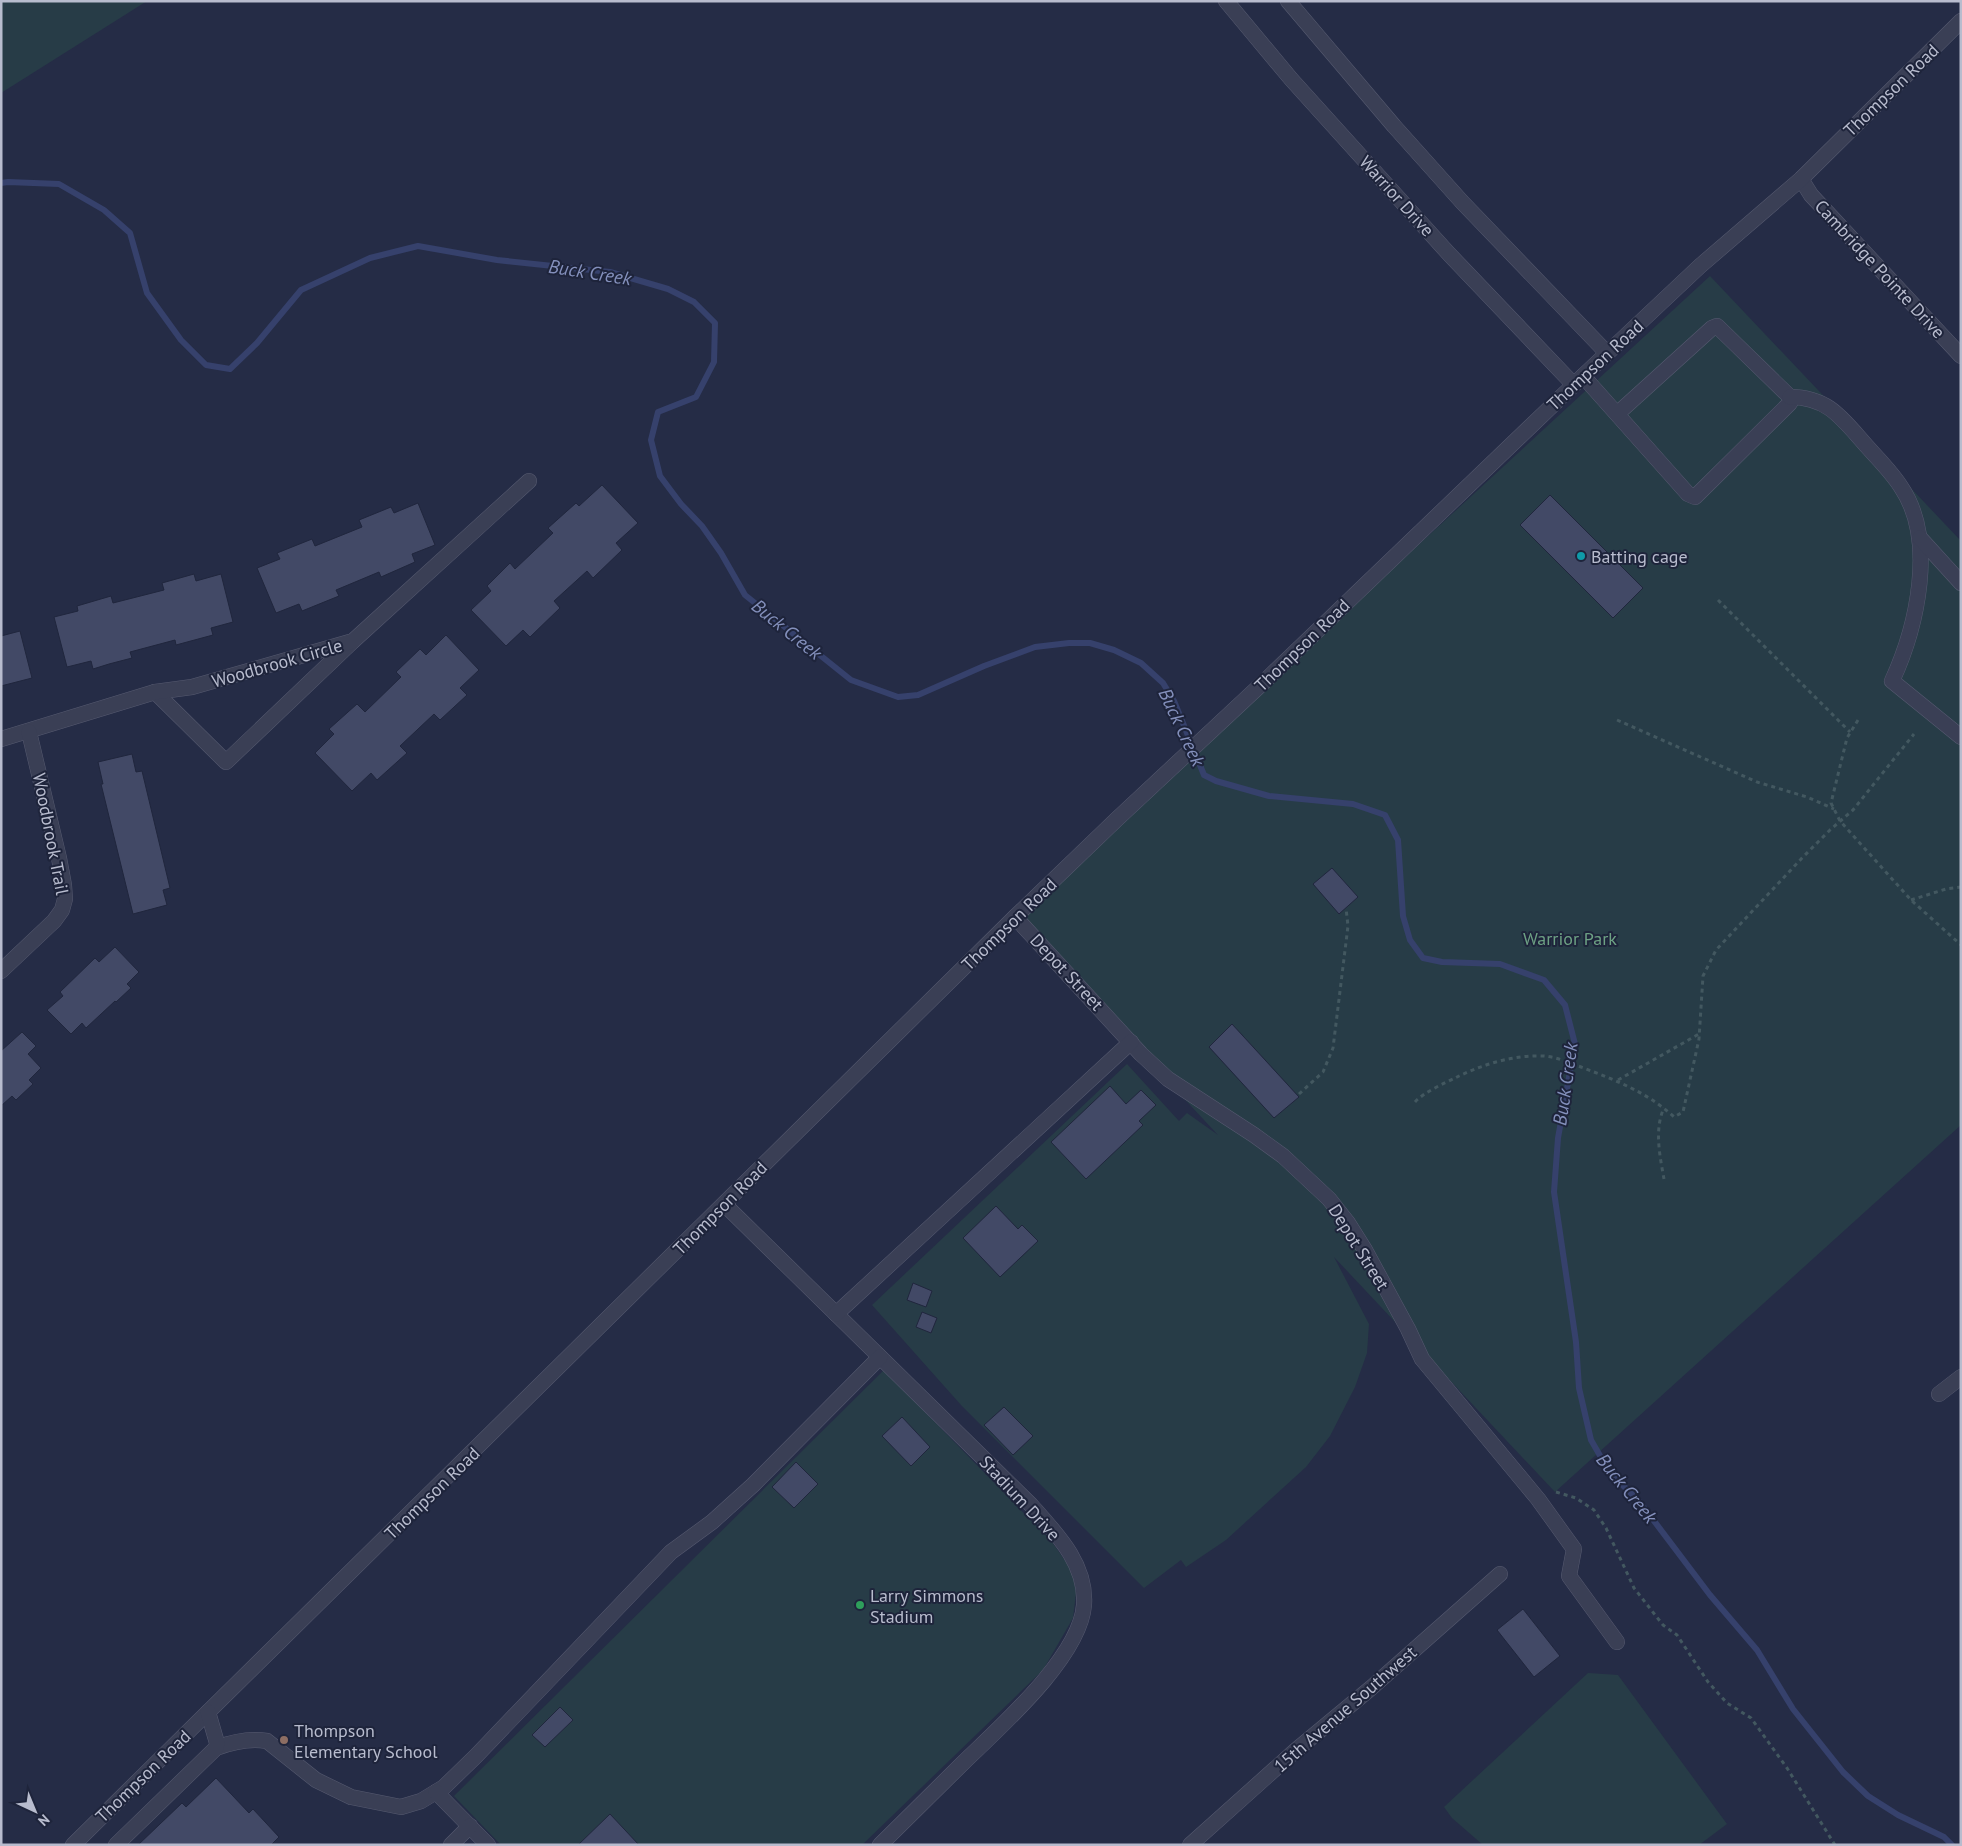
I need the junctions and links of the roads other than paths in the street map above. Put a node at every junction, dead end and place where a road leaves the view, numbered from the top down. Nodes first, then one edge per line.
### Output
1 (1226, 1) edge
2 (1288, 1) edge
3 (1961, 21) edge
4 (1801, 179) junction
5 (1607, 354) junction
6 (1961, 356) edge
7 (1578, 380) junction
8 (1790, 396) junction
9 (1617, 414) junction
10 (529, 481) dead end
11 (1920, 538) junction
12 (1961, 583) edge
13 (353, 642) junction
14 (154, 692) junction
15 (30, 732) junction
16 (1961, 737) edge
17 (1, 739) edge
18 (1015, 917) junction
19 (1, 971) edge
20 (1131, 1042) junction
21 (724, 1204) junction
22 (836, 1314) junction
23 (880, 1357) junction
24 (1961, 1377) edge
25 (1939, 1394) dead end
26 (1500, 1574) dead end
27 (1617, 1642) dead end
28 (208, 1712) junction
29 (216, 1748) junction
30 (436, 1792) junction
31 (470, 1826) junction
32 (73, 1845) edge
33 (116, 1845) edge
34 (451, 1845) edge
35 (488, 1845) edge
36 (880, 1845) edge
37 (1190, 1845) edge

1 - 7 street, Warrior Drive
2 - 5 street
3 - 4 street, Thompson Road
4 - 5 street, Thompson Road
4 - 6 street, Cambridge Pointe Drive
5 - 7 street, Thompson Road
7 - 9 street, Warrior Drive
7 - 18 street, Thompson Road
8 - 9 street
8 - 9 street, Warrior Drive
8 - 11 street
10 - 13 street, Woodbrook Circle
11 - 12 street
11 - 16 street
13 - 14 street, Woodbrook Circle
13 - 14 street
14 - 15 street, Woodbrook Circle
15 - 17 street, Woodbrook Circle
15 - 19 street, Woodbrook Trail
18 - 20 street, Depot Street
18 - 21 street, Thompson Road
20 - 22 street
20 - 27 street, Depot Street
21 - 22 street, Stadium Drive
21 - 28 street, Thompson Road
22 - 23 street, Stadium Drive
23 - 30 street
23 - 36 street, Stadium Drive
24 - 25 street
26 - 37 street, 15th Avenue Southwest
28 - 29 street
28 - 32 street, Thompson Road
29 - 30 street
29 - 33 street
30 - 31 street
31 - 34 street
31 - 35 street

